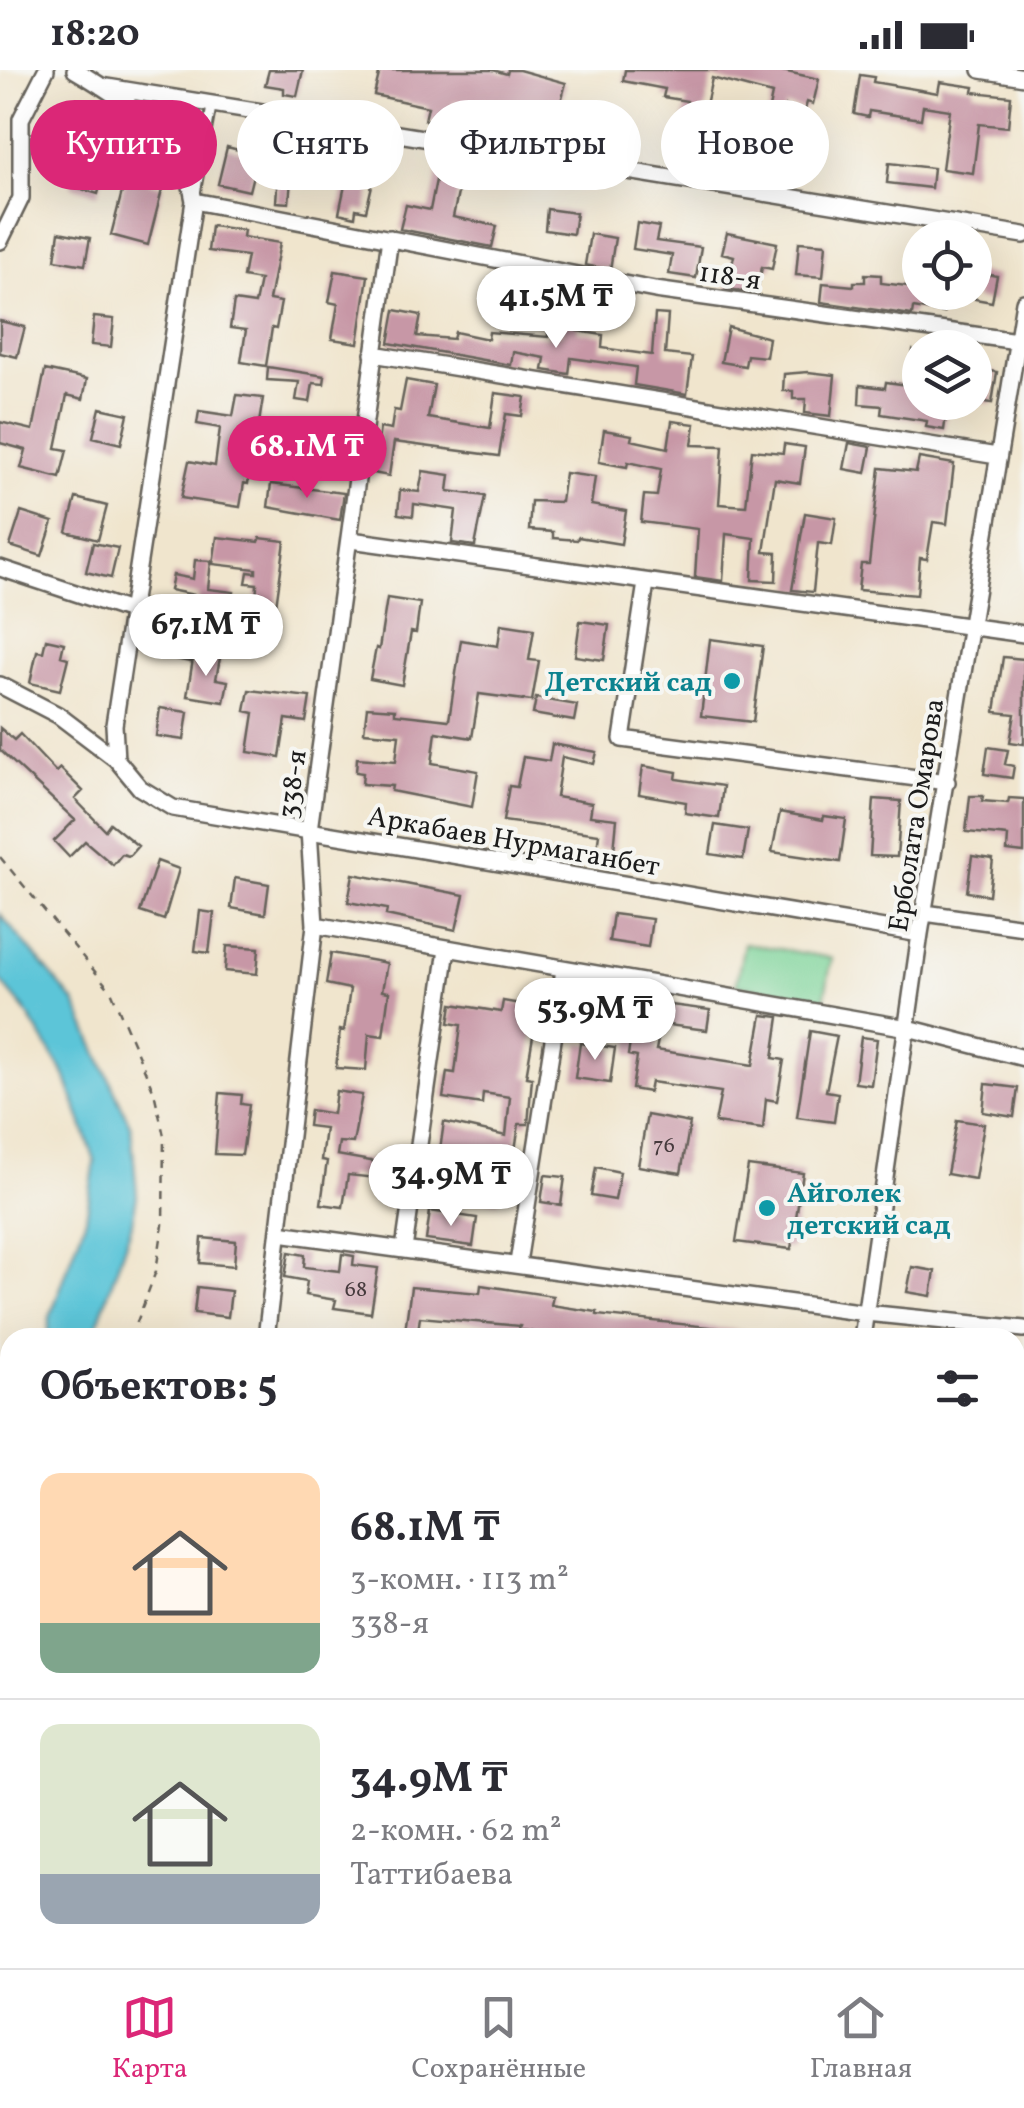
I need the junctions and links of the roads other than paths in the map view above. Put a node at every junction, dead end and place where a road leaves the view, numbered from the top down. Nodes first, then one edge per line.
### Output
1 (46, 70) edge
2 (74, 70) edge
3 (980, 70) edge
4 (1024, 77) edge
5 (101, 86) junction
6 (187, 100) edge
7 (217, 105) edge
8 (196, 190) edge
9 (194, 200) junction
10 (1024, 235) edge
11 (390, 238) junction
12 (0, 241) edge
13 (1024, 302) edge
14 (1020, 342) edge
15 (373, 354) junction
16 (997, 456) junction
17 (351, 540) junction
18 (0, 568) edge
19 (646, 583) junction
20 (130, 611) junction
21 (970, 627) junction
22 (1024, 634) edge
23 (0, 684) edge
24 (116, 760) junction
25 (947, 782) junction
26 (309, 830) junction
27 (925, 913) junction
28 (315, 926) junction
29 (1024, 927) edge
30 (920, 934) junction
31 (447, 949) junction
32 (564, 970) junction
33 (908, 1028) junction
34 (1024, 1058) edge
35 (279, 1233) junction
36 (404, 1250) junction
37 (518, 1263) junction
38 (866, 1313) junction
39 (267, 1328) edge
40 (864, 1328) edge
41 (1014, 1328) edge

1 - 12 street
2 - 5 street
3 - 4 street
5 - 6 street
5 - 9 street
7 - 10 street
8 - 9 lane
9 - 11 street, 118-я
9 - 20 street
11 - 14 street, 118-я
11 - 15 street, 338-я
13 - 14 street, Ерболата Омарова
14 - 16 street, Ерболата Омарова
15 - 16 street
15 - 17 street, 338-я
16 - 21 street, Ерболата Омарова
17 - 19 street
17 - 26 street, 338-я
18 - 20 street
19 - 21 street
19 - 25 street
20 - 24 street
21 - 22 street
21 - 25 street, Ерболата Омарова
23 - 24 street, Аркабаев Нурмаганбет
24 - 26 street, Аркабаев Нурмаганбет
25 - 27 street, Ерболата Омарова
26 - 28 street, 338-я
26 - 30 street, Аркабаев Нурмаганбет
27 - 29 street
27 - 30 street, Ерболата Омарова
28 - 31 street
28 - 35 street, 338-я
30 - 33 street, Ерболата Омарова
31 - 32 street
31 - 36 street
32 - 33 street
32 - 37 street
33 - 34 street
33 - 38 street, Ерболата Омарова
35 - 36 street
35 - 39 street, 338-я
36 - 37 street
37 - 38 street
38 - 40 street, Ерболата Омарова
38 - 41 street

